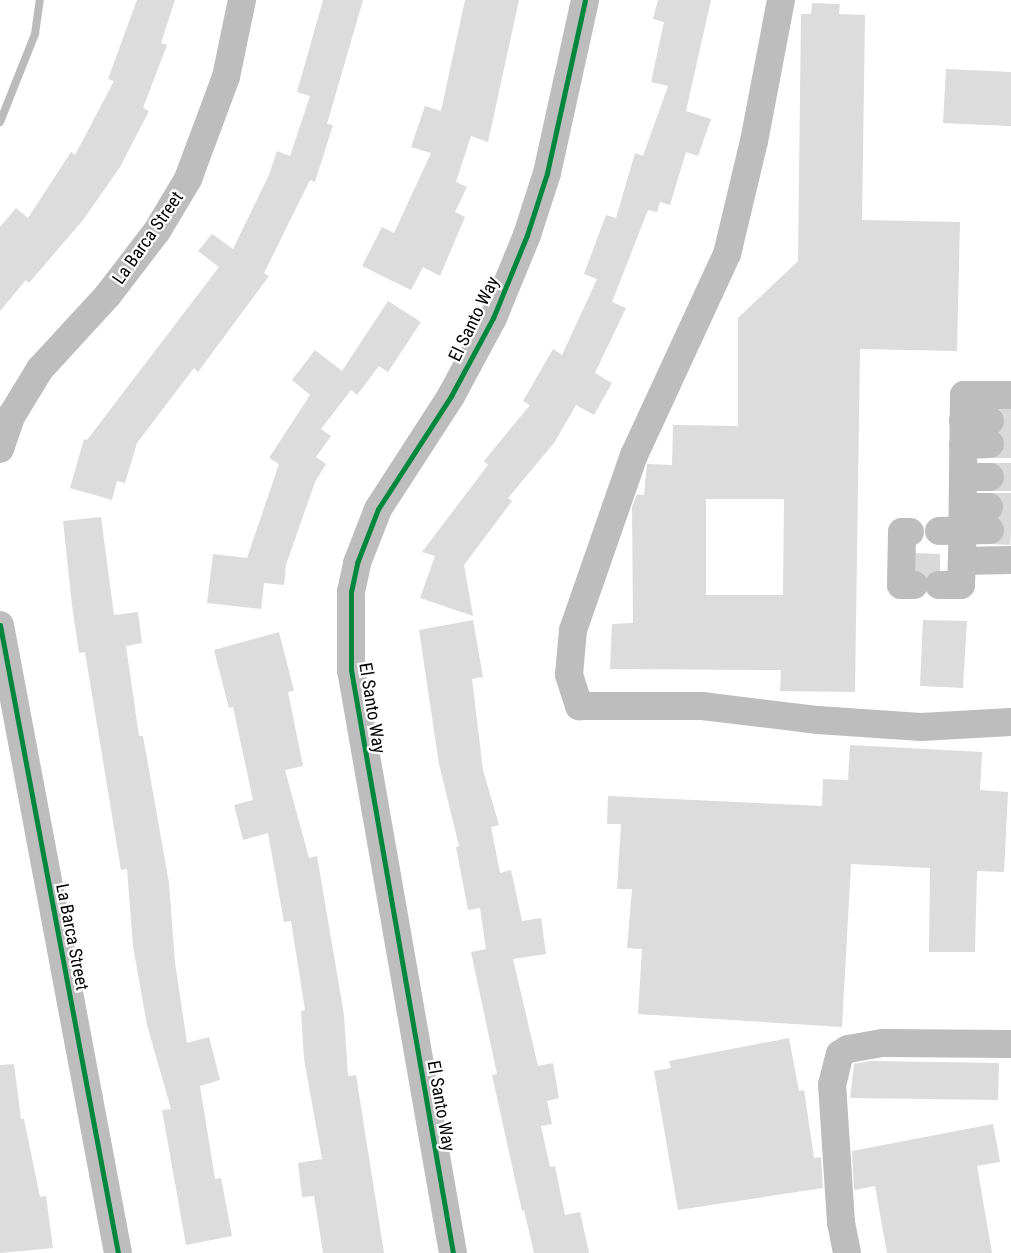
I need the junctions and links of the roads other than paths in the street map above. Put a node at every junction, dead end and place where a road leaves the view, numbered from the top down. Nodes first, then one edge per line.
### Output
1 (242, 0) edge
2 (585, 0) edge
3 (781, 0) edge
4 (1011, 395) edge
5 (0, 449) edge
6 (963, 477) junction
7 (990, 477) tunnel mouth
8 (1011, 560) edge
9 (0, 625) edge
10 (1011, 722) edge
11 (1011, 1044) edge
12 (118, 1253) edge
13 (453, 1253) edge
14 (847, 1253) edge

1 - 5 street, La Barca Street
2 - 13 street, El Santo Way
3 - 10 street
4 - 6 street
6 - 7 street
6 - 8 street
9 - 12 street, La Barca Street
11 - 14 street

